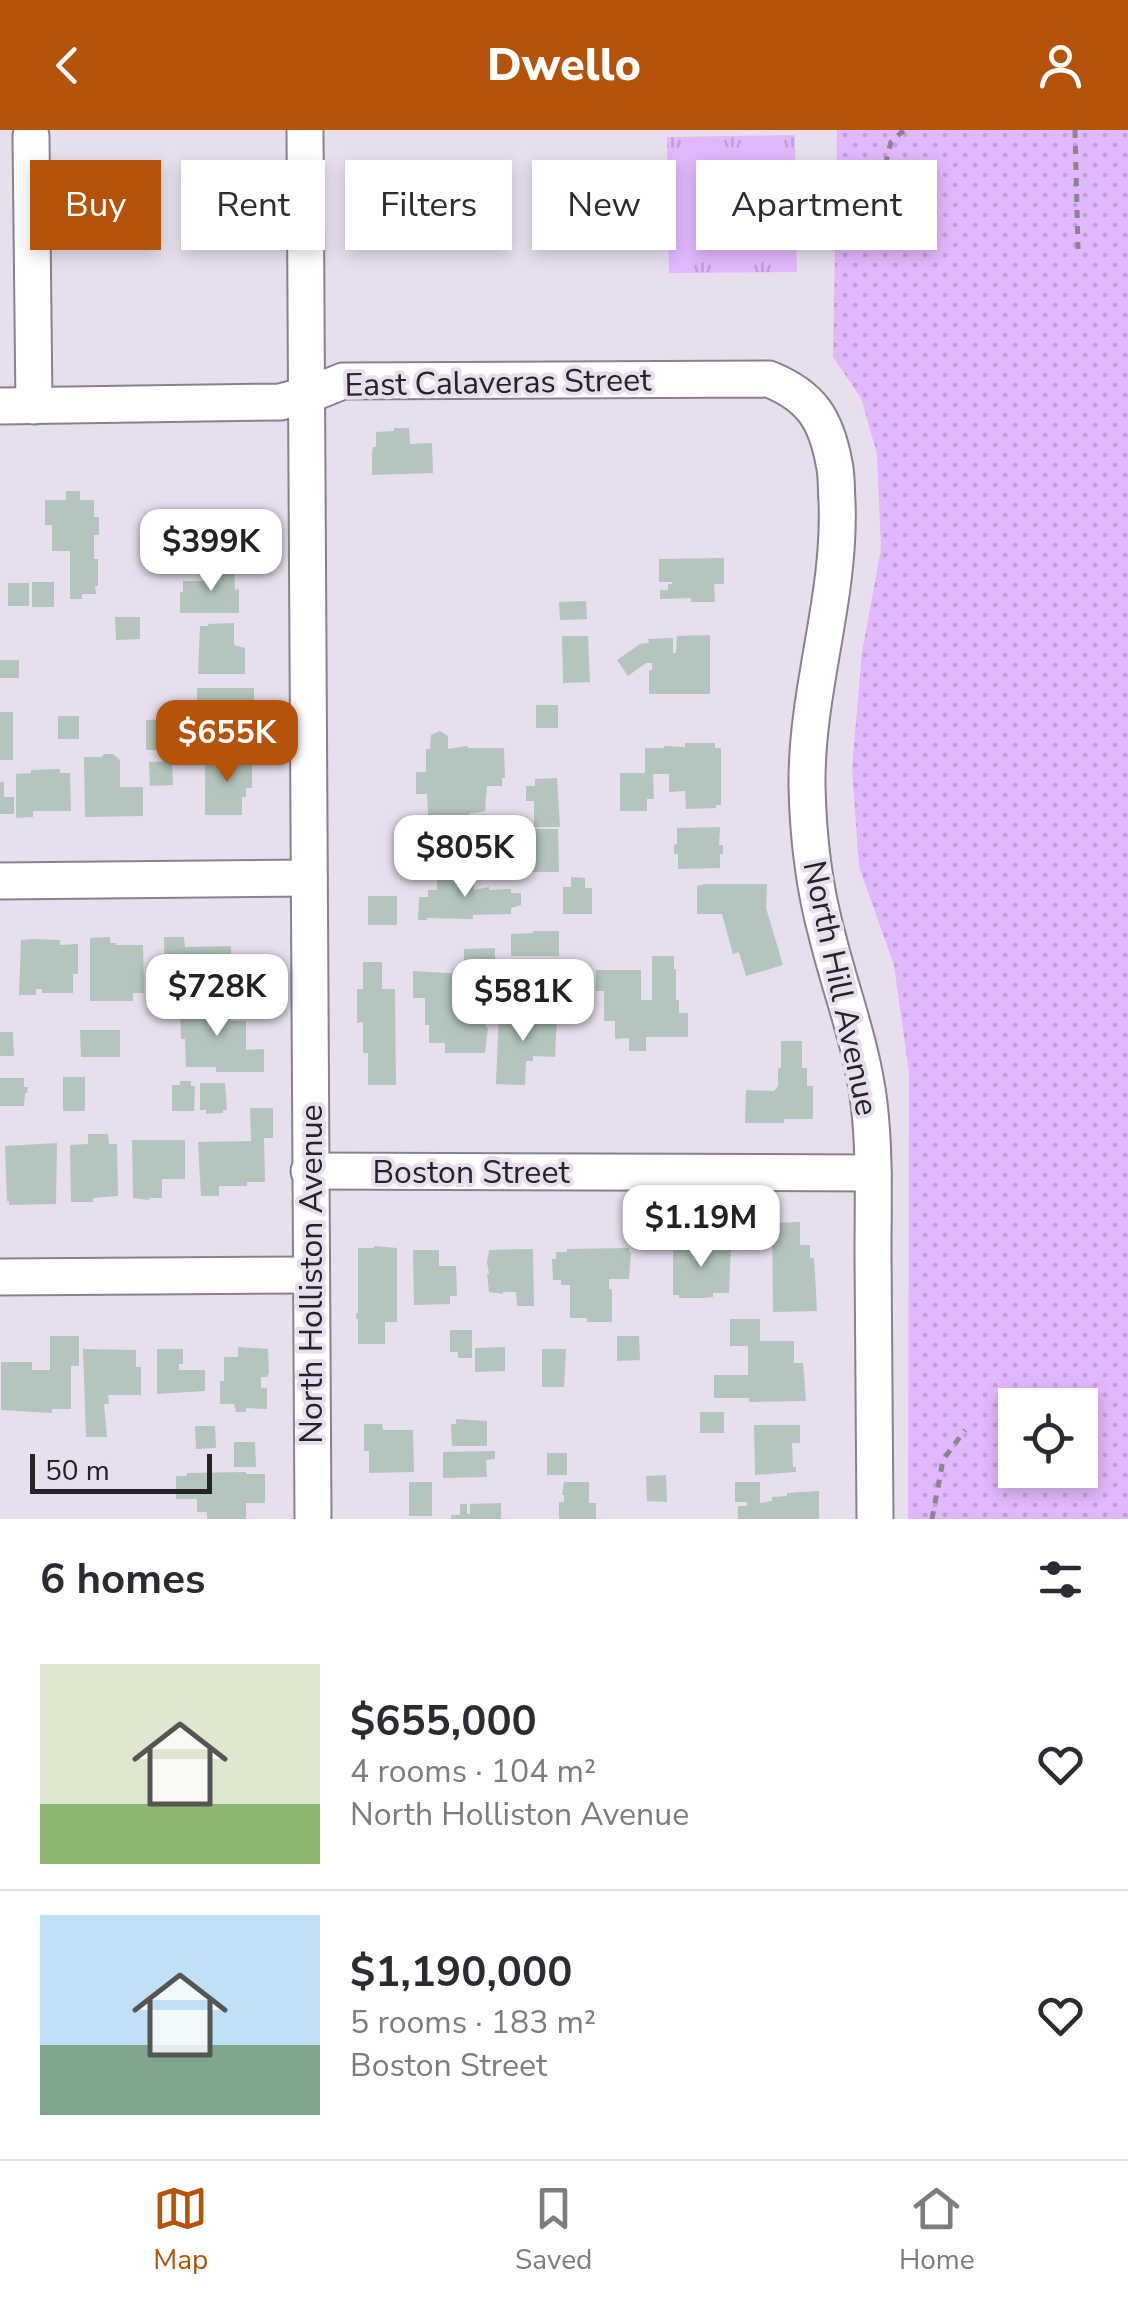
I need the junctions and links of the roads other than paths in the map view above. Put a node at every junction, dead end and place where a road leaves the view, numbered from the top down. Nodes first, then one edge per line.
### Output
1 (305, 130) edge
2 (31, 136) dead end
3 (308, 395) junction
4 (811, 404) joint
5 (17, 406) edge
6 (309, 878) junction
7 (0, 881) edge
8 (309, 1171) junction
9 (872, 1173) junction
10 (311, 1274) junction
11 (0, 1277) edge
12 (312, 1519) edge
13 (875, 1519) edge

1 - 3 street, North Holliston Avenue
2 - 5 street
3 - 4 street, East Calaveras Street
3 - 5 street, East Calaveras Street
3 - 6 street, North Holliston Avenue
4 - 9 street, North Hill Avenue
6 - 7 street
6 - 8 street, North Holliston Avenue
8 - 9 street, Boston Street
8 - 10 street, North Holliston Avenue
9 - 13 street, North Hill Avenue
10 - 11 street
10 - 12 street, North Holliston Avenue

